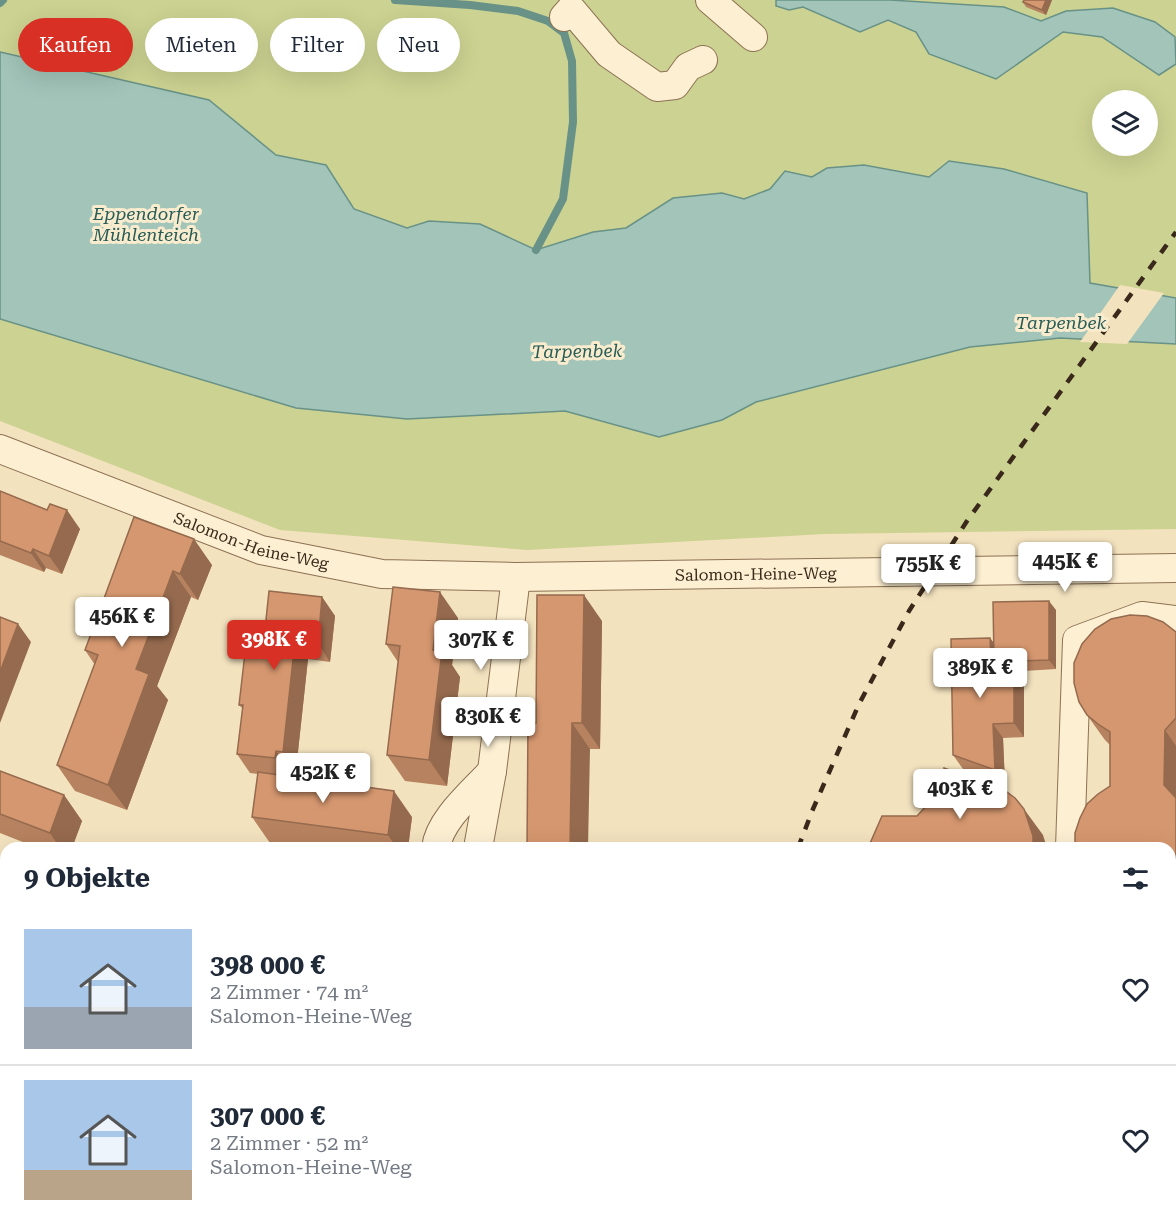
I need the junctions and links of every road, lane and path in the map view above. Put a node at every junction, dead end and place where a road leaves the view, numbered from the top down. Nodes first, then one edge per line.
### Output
1 (710, 0) edge
2 (564, 17) dead end
3 (753, 37) dead end
4 (703, 60) dead end
5 (0, 449) edge
6 (1176, 568) edge
7 (1142, 569) junction
8 (516, 577) junction
9 (1142, 616) junction
10 (1176, 620) edge
11 (492, 771) junction
12 (437, 842) edge
13 (479, 842) edge
14 (1070, 842) edge

1 - 3 street
2 - 4 street
5 - 8 street, Salomon-Heine-Weg
6 - 7 street, Salomon-Heine-Weg
7 - 8 street, Salomon-Heine-Weg
7 - 9 street
8 - 11 street
9 - 10 street
9 - 14 street
11 - 12 street
11 - 13 street

